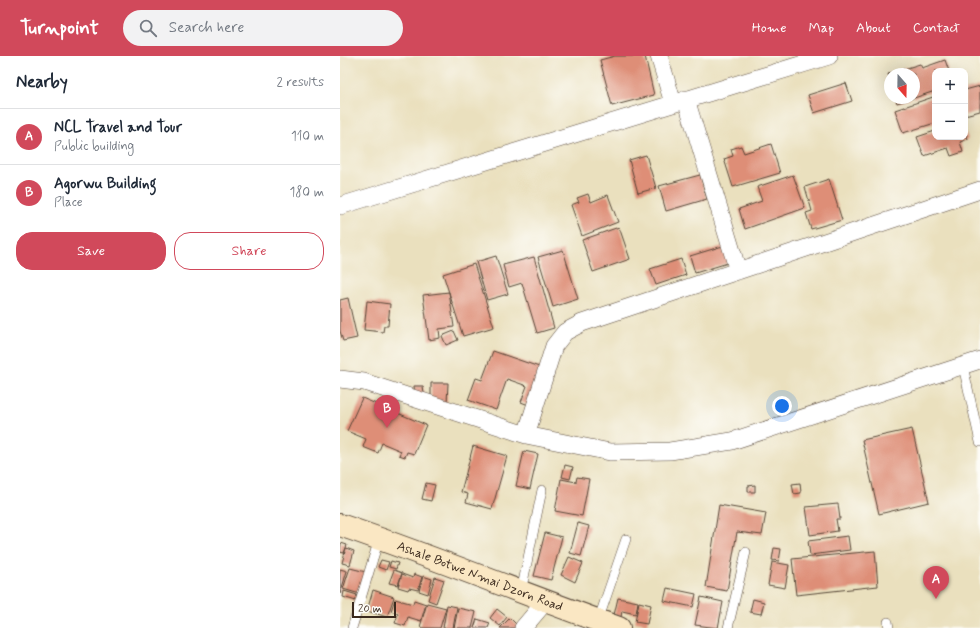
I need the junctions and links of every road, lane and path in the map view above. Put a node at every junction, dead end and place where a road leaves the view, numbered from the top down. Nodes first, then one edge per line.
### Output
1 (659, 56) edge
2 (830, 56) edge
3 (680, 101) junction
4 (980, 190) edge
5 (340, 206) edge
6 (738, 271) junction
7 (980, 360) edge
8 (963, 366) junction
9 (340, 379) edge
10 (526, 435) junction
11 (980, 442) edge
12 (542, 490) dead end
13 (340, 526) edge
14 (379, 539) junction
15 (626, 539) dead end
16 (746, 552) dead end
17 (522, 592) junction
18 (545, 602) junction
19 (607, 625) edge
20 (352, 628) edge
21 (523, 628) edge
22 (728, 628) edge

1 - 3 street
2 - 3 street
3 - 5 street
3 - 6 street
4 - 6 street
6 - 10 street
7 - 8 street
8 - 10 street
8 - 11 lane
9 - 10 street
12 - 17 lane
13 - 14 main road, Ashale Botwe Nmai Dzorn Road
14 - 17 main road, Ashale Botwe Nmai Dzorn Road
14 - 20 lane
15 - 19 lane
16 - 22 lane
17 - 18 main road, Ashale Botwe Nmai Dzorn Road
18 - 19 main road, Ashale Botwe Nmai Dzorn Road
18 - 21 street

